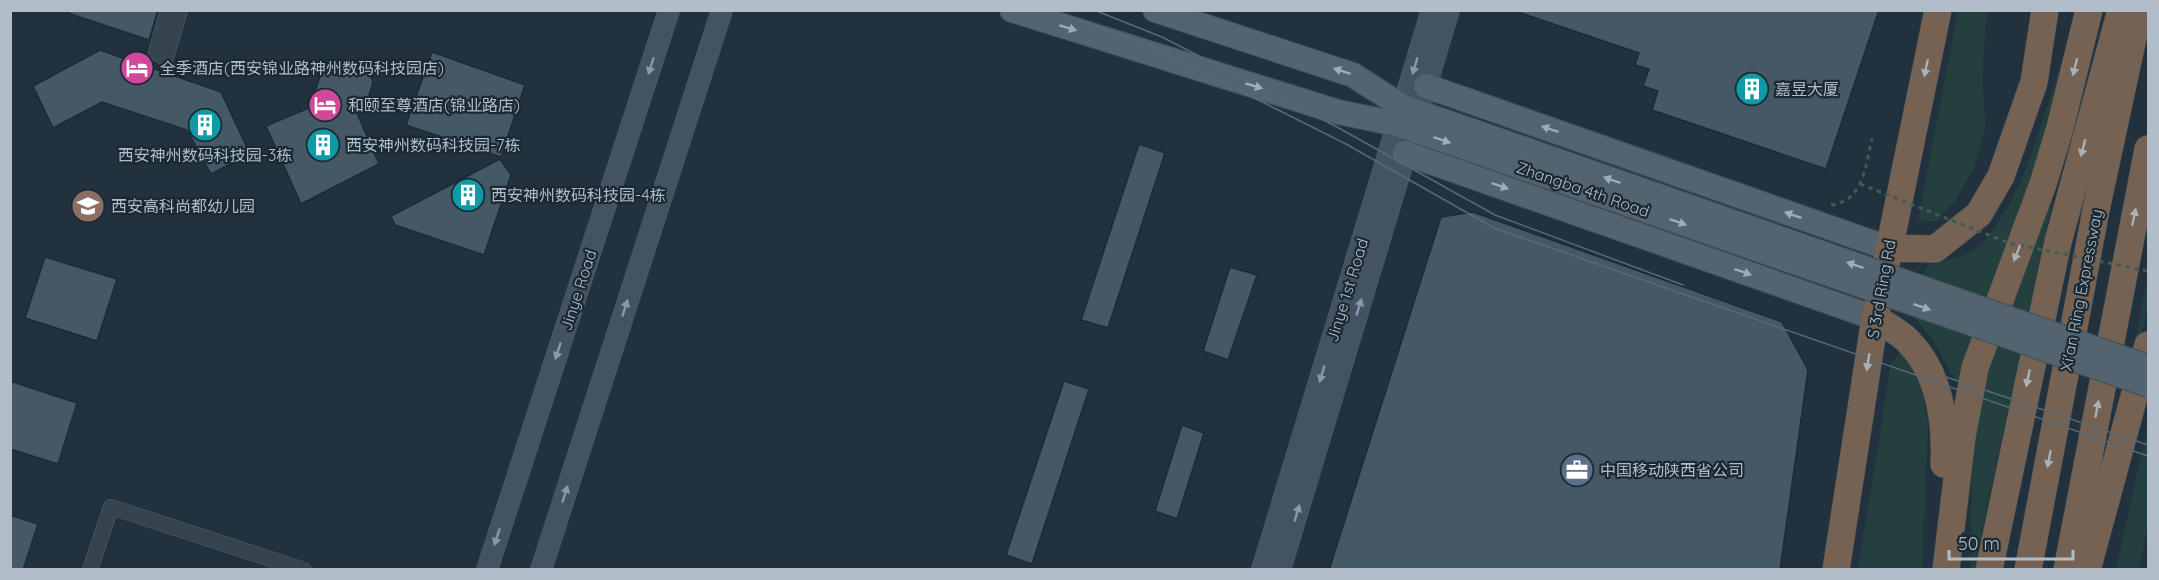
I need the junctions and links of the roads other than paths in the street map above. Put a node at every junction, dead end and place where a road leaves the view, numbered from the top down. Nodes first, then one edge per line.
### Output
1 (168, 10) edge
2 (180, 10) edge
3 (669, 10) edge
4 (722, 10) edge
5 (1012, 10) edge
6 (1155, 10) edge
7 (1432, 10) edge
8 (1449, 10) edge
9 (1938, 10) edge
10 (2044, 10) edge
11 (2089, 10) edge
12 (2121, 10) edge
13 (2139, 10) edge
14 (1426, 86) junction
15 (1407, 118) junction
16 (2148, 149) edge
17 (1405, 153) junction
18 (1527, 160) junction
19 (1888, 248) junction
20 (1875, 318) junction
21 (2148, 345) edge
22 (2148, 367) edge
23 (2148, 385) edge
24 (90, 570) edge
25 (304, 570) edge
26 (487, 570) edge
27 (541, 570) edge
28 (1262, 570) edge
29 (1280, 570) edge
30 (1836, 570) edge
31 (1938, 570) edge
32 (1946, 570) edge
33 (1989, 570) edge
34 (2028, 570) edge
35 (2067, 570) edge
36 (2087, 570) edge

1 - 2 street
3 -> 26 main road, Jinye Road
27 -> 4 main road
5 -> 15 main road, Zhangba 4th Road
15 -> 6 main road, Zhangba 4th Road
7 -> 15 main road, Jinye 1st Road
8 - 14 main road, Jinye 1st Road
9 -> 19 highway, S 3rd Ring Rd
10 - 19 highway
11 -> 32 highway
12 -> 33 highway
13 -> 34 highway, Xi'an Ring Expressway
14 - 15 main road, Jinye 1st Road
19 -> 14 main road
15 - 17 main road, Jinye 1st Road
15 - 18 main road, Zhangba 4th Road
15 -> 28 main road, Jinye 1st Road
35 -> 16 highway
17 -> 20 main road
29 -> 17 main road, Jinye 1st Road
22 -> 18 main road, Zhangba 4th Road, bridge
18 -> 23 main road, Zhangba 4th Road, bridge
19 - 20 highway, S 3rd Ring Rd
20 -> 30 highway, S 3rd Ring Rd
20 - 31 highway
21 - 36 highway
24 - 25 street

